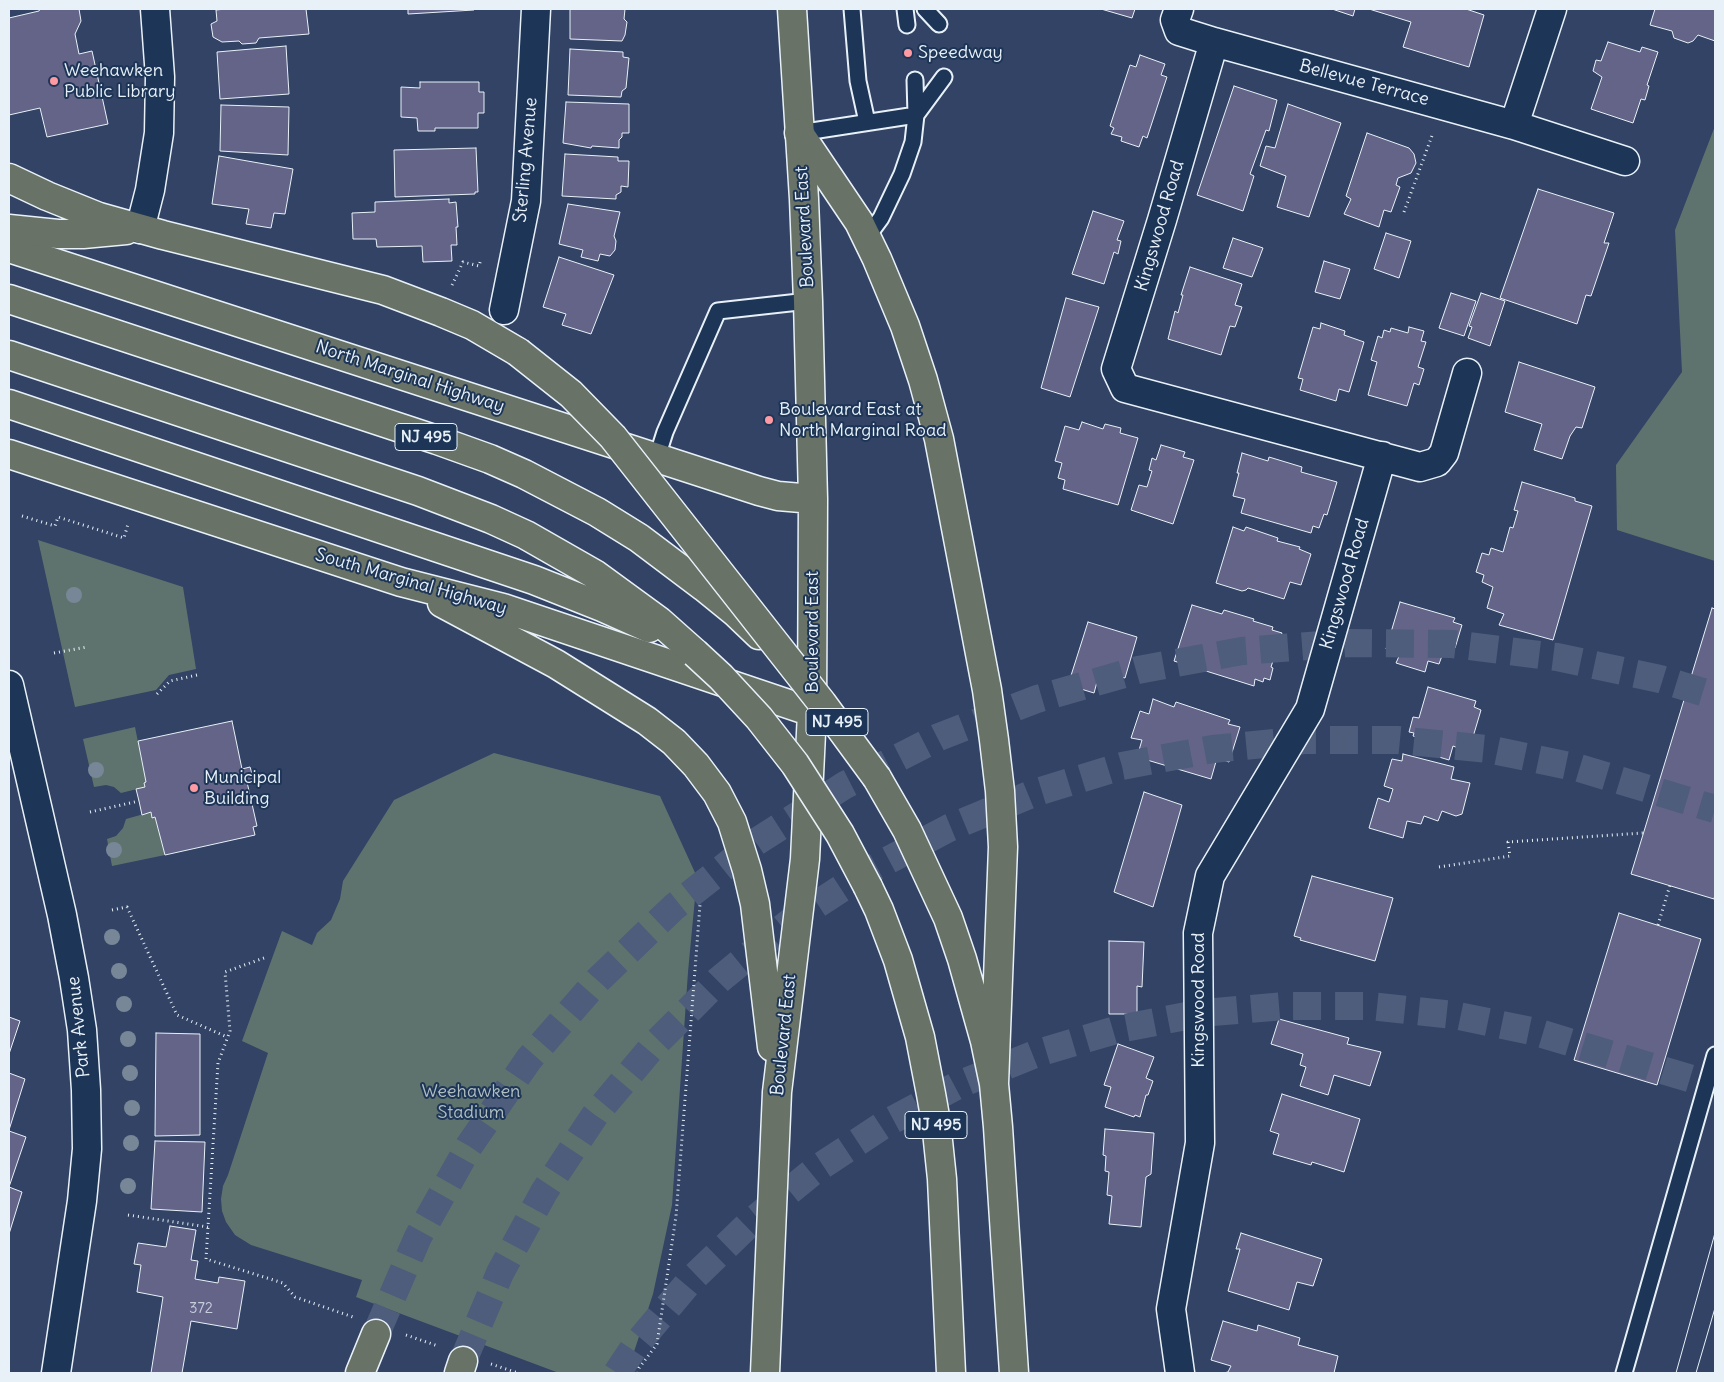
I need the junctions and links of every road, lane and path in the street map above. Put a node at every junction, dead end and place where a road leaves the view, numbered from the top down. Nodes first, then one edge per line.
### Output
1 (155, 9) edge
2 (536, 9) edge
3 (792, 9) edge
4 (852, 9) edge
5 (905, 9) edge
6 (926, 9) edge
7 (1178, 9) edge
8 (1552, 9) edge
9 (907, 24) dead end
10 (939, 24) dead end
11 (1214, 42) junction
12 (944, 78) dead end
13 (915, 80) dead end
14 (916, 115) junction
15 (867, 122) junction
16 (1514, 124) junction
17 (1434, 132) dead end
18 (800, 133) junction
19 (1625, 161) dead end
20 (9, 178) edge
21 (1404, 212) dead end
22 (140, 228) junction
23 (9, 229) edge
24 (867, 237) junction
25 (9, 248) edge
26 (482, 257) dead end
27 (451, 289) dead end
28 (9, 299) edge
29 (808, 301) junction
30 (504, 310) dead end
31 (9, 355) edge
32 (1468, 373) dead end
33 (9, 404) edge
34 (1382, 456) junction
35 (18, 457) edge
36 (657, 457) junction
37 (813, 499) junction
38 (22, 516) dead end
39 (128, 524) dead end
40 (401, 582) junction
41 (87, 647) dead end
42 (695, 652) junction
43 (54, 653) dead end
44 (795, 668) junction
45 (197, 675) dead end
46 (9, 685) edge
47 (157, 694) dead end
48 (812, 712) junction
49 (139, 801) dead end
50 (90, 812) dead end
51 (1643, 833) dead end
52 (1439, 867) dead end
53 (1670, 885) dead end
54 (700, 905) dead end
55 (112, 910) dead end
56 (1658, 926) dead end
57 (264, 958) dead end
58 (228, 1037) junction
59 (1715, 1055) edge
60 (994, 1084) junction
61 (777, 1092) junction
62 (128, 1215) dead end
63 (208, 1227) junction
64 (378, 1328) junction
65 (455, 1361) edge
66 (490, 1364) dead end
67 (56, 1373) edge
68 (360, 1373) edge
69 (518, 1373) edge
70 (638, 1373) edge
71 (765, 1373) edge
72 (952, 1373) edge
73 (1014, 1373) edge
74 (1180, 1373) edge
75 (1624, 1373) edge

1 - 22 street
2 - 30 street, Sterling Avenue
3 - 18 main road, Boulevard East
4 - 15 lane
5 - 9 lane
6 - 10 lane
7 - 11 street, Bellevue Terrace
8 - 16 street
11 - 16 street, Bellevue Terrace
11 - 34 street, Kingswood Road
12 - 14 lane
13 - 14 lane
14 - 15 lane
14 - 24 lane
15 - 18 lane
16 - 19 street, Bellevue Terrace
17 - 21 path
18 - 24 main road
18 - 29 main road, Boulevard East
20 - 22 main road
22 - 23 main road
22 - 44 main road, bridge
24 - 60 main road
25 - 36 main road, North Marginal Highway
26 - 27 path
28 - 44 main road, NJ 495, bridge
29 - 36 lane
29 - 37 main road, Boulevard East
31 - 42 main road, NJ 495
32 - 34 street
33 - 42 main road
34 - 74 street, Kingswood Road
35 - 40 main road, South Marginal Highway
36 - 37 main road, North Marginal Highway
37 - 48 main road, Boulevard East
38 - 39 path
40 - 48 main road, South Marginal Highway
40 - 61 main road
41 - 43 path
42 - 72 main road, NJ 495, bridge
44 - 60 main road, NJ 495, bridge
45 - 47 path
46 - 67 street, Park Avenue
48 - 61 main road, Boulevard East
49 - 50 path
51 - 52 path
53 - 56 path
54 - 70 path
55 - 58 path
57 - 58 path
58 - 63 path
59 - 75 lane
60 - 73 main road, NJ 495
61 - 71 main road, Boulevard East
62 - 63 path
63 - 64 path
64 - 65 path
64 - 68 main road
66 - 69 path

